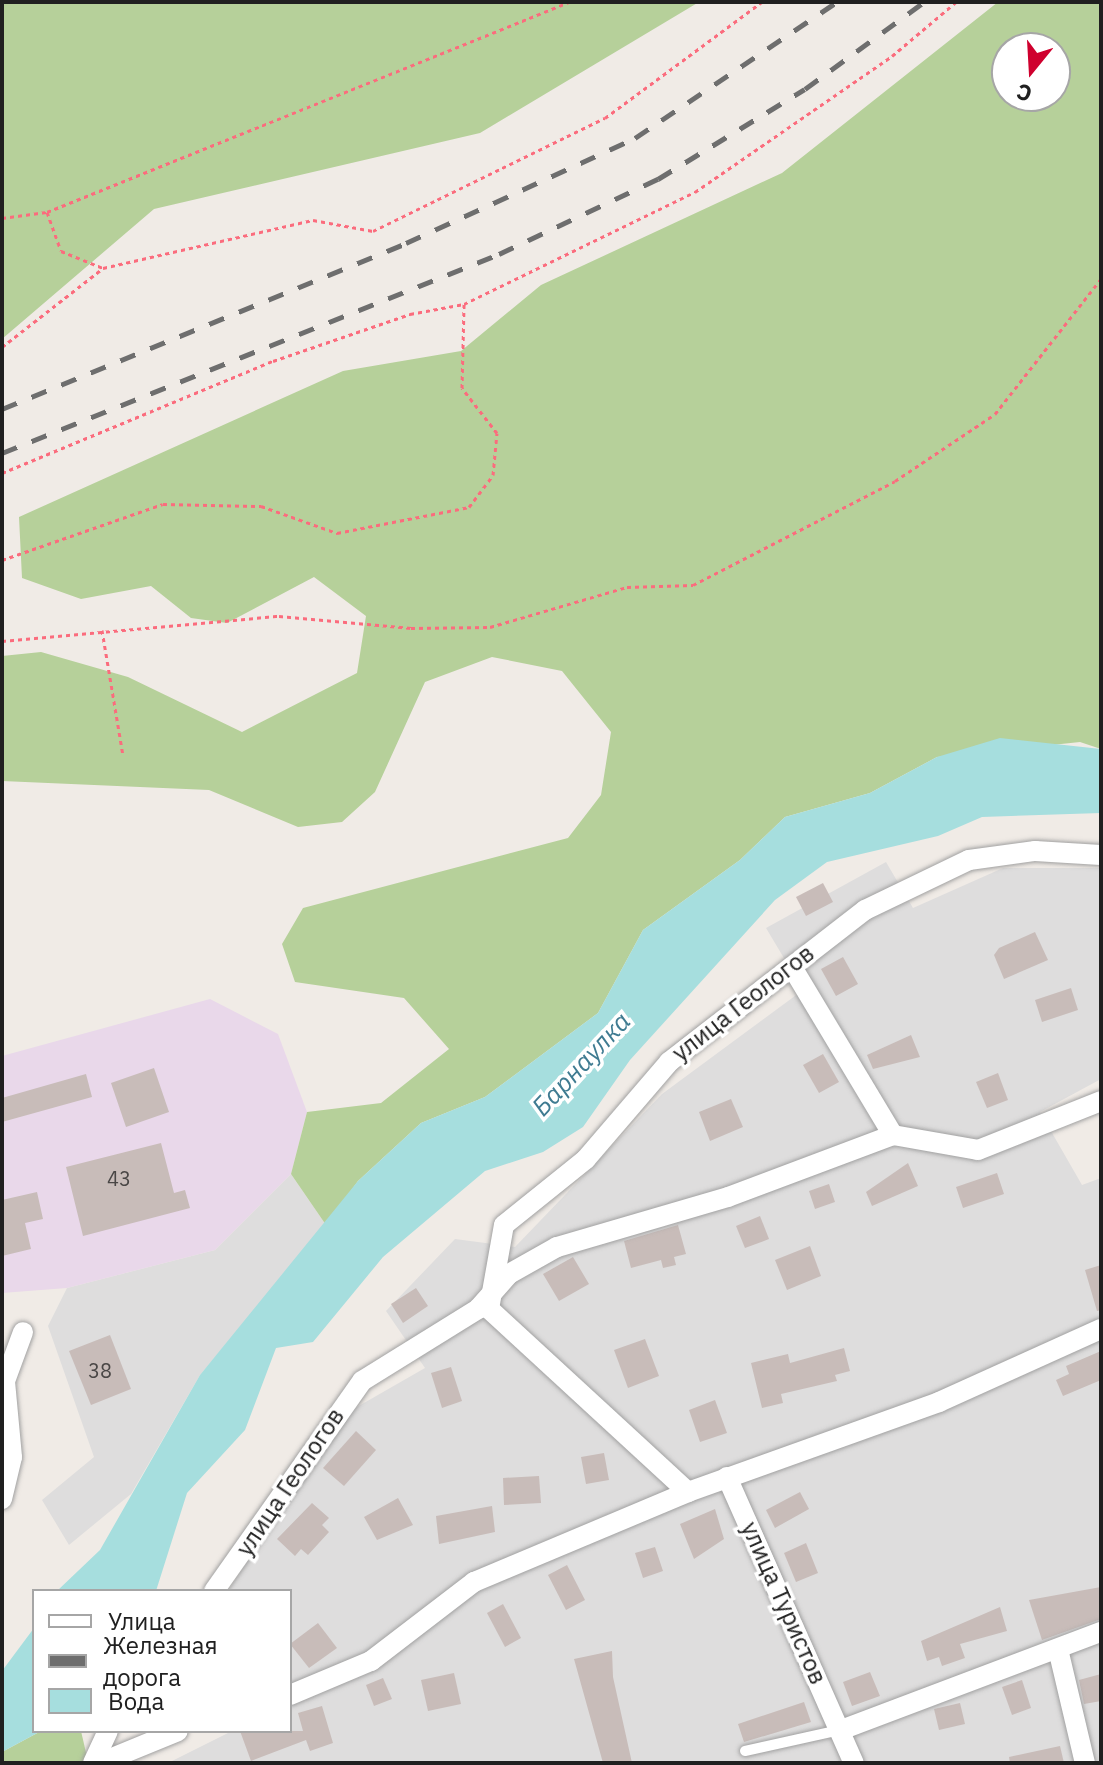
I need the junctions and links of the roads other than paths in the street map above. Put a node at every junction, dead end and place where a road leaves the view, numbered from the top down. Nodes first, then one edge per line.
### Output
1 (1101, 855) edge
2 (792, 967) junction
3 (1101, 1101) edge
4 (893, 1135) junction
5 (487, 1296) junction
6 (1101, 1329) edge
7 (23, 1332) dead end
8 (727, 1477) junction
9 (688, 1492) junction
10 (2, 1499) edge
11 (215, 1589) edge
12 (1101, 1632) edge
13 (1058, 1649) junction
14 (292, 1694) edge
15 (841, 1730) junction
16 (107, 1733) edge
17 (173, 1733) edge
18 (745, 1751) dead end
19 (93, 1763) edge
20 (100, 1763) edge
21 (854, 1763) edge
22 (1085, 1763) edge

1 - 2 street, улица Геологов
2 - 4 street
2 - 5 street, улица Геологов
3 - 4 street
4 - 5 street, улица Геологов
5 - 9 street
5 - 11 street, улица Геологов
6 - 8 street
7 - 10 street
8 - 9 street
8 - 15 street, улица Туристов
9 - 14 street
12 - 13 street
13 - 15 street
13 - 22 street
15 - 18 lane
15 - 21 street, улица Туристов
16 - 19 street
17 - 20 street

